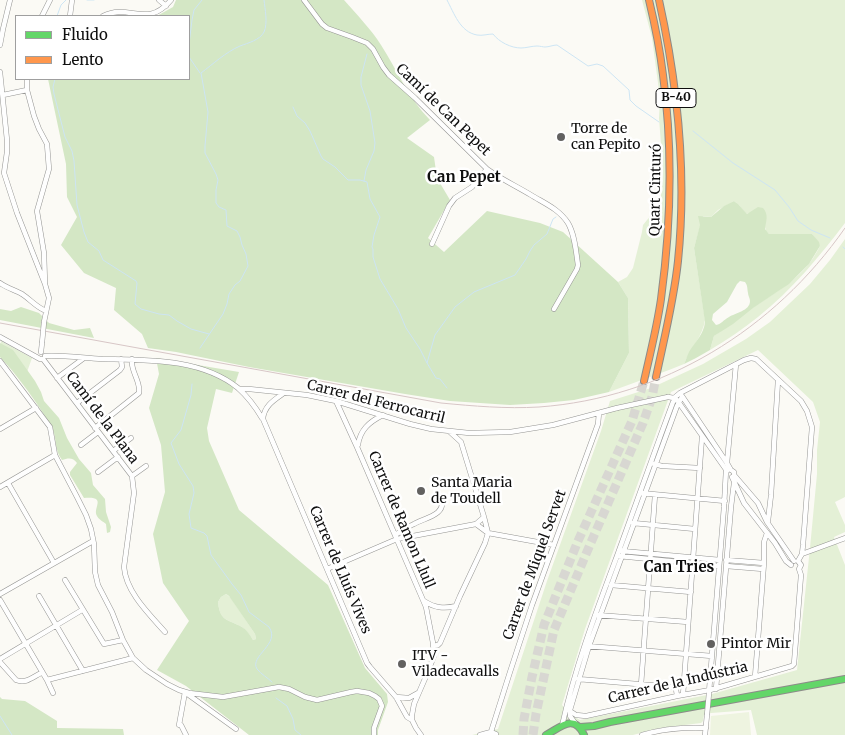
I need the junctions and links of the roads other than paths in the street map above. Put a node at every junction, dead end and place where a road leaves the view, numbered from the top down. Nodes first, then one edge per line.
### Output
1 (10, 0) edge
2 (50, 0) edge
3 (72, 0) edge
4 (159, 0) edge
5 (171, 0) edge
6 (304, 0) edge
7 (649, 0) edge
8 (659, 0) edge
9 (166, 6) junction
10 (42, 15) edge
11 (70, 15) edge
12 (107, 15) edge
13 (144, 15) edge
14 (144, 15) edge
15 (1, 36) edge
16 (0, 45) edge
17 (0, 72) edge
18 (27, 80) edge
19 (26, 90) junction
20 (2, 95) junction
21 (2, 123) edge
22 (487, 168) junction
23 (432, 244) dead end
24 (45, 284) junction
25 (1, 286) edge
26 (554, 309) dead end
27 (46, 311) junction
28 (0, 337) edge
29 (41, 355) junction
30 (69, 357) junction
31 (85, 358) junction
32 (121, 359) junction
33 (132, 359) junction
34 (0, 361) edge
35 (736, 364) junction
36 (131, 365) junction
37 (73, 366) junction
38 (122, 367) junction
39 (656, 377) tunnel mouth
40 (57, 378) junction
41 (778, 380) junction
42 (644, 381) tunnel mouth
43 (239, 389) junction
44 (284, 393) junction
45 (682, 394) junction
46 (676, 399) junction
47 (336, 401) junction
48 (76, 403) junction
49 (346, 404) junction
50 (36, 408) junction
51 (341, 412) junction
52 (599, 413) junction
53 (383, 415) junction
54 (262, 419) junction
55 (0, 429) edge
56 (97, 430) junction
57 (449, 431) junction
58 (469, 433) junction
59 (702, 437) junction
60 (132, 438) dead end
61 (460, 442) junction
62 (80, 445) dead end
63 (358, 447) junction
64 (113, 451) junction
65 (55, 455) junction
66 (118, 457) junction
67 (653, 463) junction
68 (727, 463) junction
69 (146, 466) dead end
70 (700, 468) junction
71 (98, 472) dead end
72 (730, 475) junction
73 (132, 476) junction
74 (8, 483) junction
75 (0, 487) edge
76 (732, 490) junction
77 (642, 493) junction
78 (655, 495) junction
79 (698, 498) junction
80 (441, 499) dead end
81 (725, 501) junction
82 (744, 503) junction
83 (484, 517) junction
84 (768, 522) junction
85 (476, 524) junction
86 (633, 524) junction
87 (653, 525) junction
88 (695, 530) junction
89 (488, 533) junction
90 (767, 533) junction
91 (396, 537) junction
92 (845, 538) edge
93 (94, 541) junction
94 (776, 544) junction
95 (554, 545) junction
96 (765, 548) junction
97 (651, 553) junction
98 (620, 554) junction
99 (802, 554) junction
100 (693, 557) junction
101 (650, 560) junction
102 (720, 560) junction
103 (726, 560) junction
104 (794, 562) junction
105 (54, 563) junction
106 (764, 563) junction
107 (693, 564) junction
108 (720, 566) junction
109 (726, 566) junction
110 (326, 569) junction
111 (764, 569) junction
112 (799, 569) junction
113 (65, 580) dead end
114 (611, 585) junction
115 (649, 588) junction
116 (690, 592) junction
117 (0, 594) edge
118 (39, 596) dead end
119 (0, 600) edge
120 (424, 601) junction
121 (456, 606) junction
122 (82, 610) junction
123 (597, 615) junction
124 (646, 619) junction
125 (688, 622) junction
126 (56, 625) junction
127 (165, 632) dead end
128 (123, 640) junction
129 (25, 644) junction
130 (434, 646) junction
131 (586, 646) junction
132 (644, 651) junction
133 (686, 654) junction
134 (712, 656) junction
135 (133, 658) junction
136 (0, 661) edge
137 (83, 671) junction
138 (42, 673) junction
139 (755, 677) junction
140 (576, 679) junction
141 (845, 679) edge
142 (46, 680) junction
143 (845, 684) edge
144 (641, 685) junction
145 (804, 687) junction
146 (676, 689) junction
147 (716, 689) junction
148 (185, 692) junction
149 (420, 692) junction
150 (709, 692) junction
151 (52, 693) dead end
152 (683, 693) junction
153 (677, 696) junction
154 (396, 697) junction
155 (570, 711) junction
156 (412, 720) junction
157 (578, 725) junction
158 (594, 726) junction
159 (706, 728) junction
160 (236, 730) dead end
161 (559, 730) edge
162 (493, 734) edge
163 (186, 735) edge
164 (374, 735) edge
165 (422, 735) edge
166 (480, 735) edge
167 (546, 735) edge
168 (585, 735) edge
169 (642, 735) edge
170 (705, 735) edge

1 - 15 street
2 - 10 street
3 - 11 street
4 - 9 street
5 - 9 street
6 - 22 street, Camí de Can Pepet
7 - 42 main road, Quart Cinturó / B-40
8 - 39 main road, Quart Cinturó / B-40
9 - 13 street
12 - 14 street
15 - 16 street
17 - 20 street
18 - 19 street
19 - 20 street
19 - 24 street
20 - 21 street
21 - 24 street
22 - 23 street
22 - 26 street, Camí de Can Pepet
24 - 27 street
25 - 27 street
27 - 29 street, bridge
28 - 29 street
29 - 30 street
29 - 40 street, Camí de la Plana
30 - 31 street
30 - 37 street
31 - 32 street
31 - 37 street
32 - 33 street
32 - 38 street
33 - 36 street
33 - 43 street
34 - 50 street
35 - 41 street
35 - 45 street
35 - 68 street
36 - 38 street
36 - 56 street
37 - 40 street
38 - 48 street
40 - 48 street, Camí de la Plana
41 - 84 street
41 - 99 street
43 - 44 street, Carrer del Ferrocarril
43 - 54 street, Carrer de Lluís Vives
44 - 47 street, Carrer del Ferrocarril
44 - 54 street
45 - 46 street
45 - 68 street
46 - 52 street, Carrer del Ferrocarril, bridge
46 - 59 street
46 - 67 street
47 - 49 street, Carrer del Ferrocarril
47 - 51 street, Carrer de Ramon Llull
48 - 56 street, Camí de la Plana
49 - 51 street
49 - 53 street, Carrer del Ferrocarril
50 - 55 street
50 - 65 street
51 - 63 street, Carrer de Ramon Llull
52 - 58 street, Carrer del Ferrocarril
52 - 95 street, Carrer de Miquel Servet
53 - 57 street, Carrer del Ferrocarril
53 - 63 street, Carrer de Ramon Llull
54 - 110 street, Carrer de Lluís Vives
56 - 62 street
56 - 64 street, Camí de la Plana
57 - 58 street, Carrer del Ferrocarril
57 - 61 street
58 - 61 street
59 - 70 street
59 - 72 street
60 - 64 street
61 - 83 street
63 - 91 street, Carrer de Ramon Llull
64 - 66 street, Camí de la Plana
65 - 74 street
65 - 93 street
66 - 71 street
66 - 73 street, Camí de la Plana
67 - 70 street
67 - 77 street
68 - 72 street
69 - 73 street
70 - 79 street
72 - 76 street
72 - 81 street
72 - 82 street
72 - 84 street
73 - 127 street, Camí de la Plana
74 - 75 street
74 - 105 street
76 - 82 street
76 - 103 street
77 - 78 street
77 - 86 street
77 - 98 street
78 - 79 street
78 - 87 street
79 - 81 street
79 - 88 street
80 - 91 street
81 - 102 street
82 - 90 street
83 - 85 street
83 - 89 street
84 - 104 street
85 - 89 street
85 - 91 street
86 - 87 street
86 - 98 street
87 - 88 street
87 - 97 street
88 - 100 street
89 - 95 street
89 - 121 street
90 - 94 street
90 - 96 street
91 - 110 street
91 - 120 street, Carrer de Ramon Llull
92 - 99 street
93 - 105 street
93 - 128 street
94 - 96 street
94 - 104 street
95 - 162 street, Carrer de Miquel Servet
96 - 106 street
97 - 98 street
97 - 100 street
97 - 101 street
98 - 101 street
98 - 114 street
98 - 123 street
99 - 104 street
100 - 102 street
100 - 107 street
101 - 107 street
101 - 115 street
102 - 108 street
103 - 106 street
103 - 109 street
104 - 112 street
104 - 112 street
105 - 117 street
106 - 111 street
107 - 108 street
107 - 116 street
108 - 134 street
109 - 111 street
109 - 147 street
110 - 154 street, Carrer de Lluís Vives
111 - 139 street
112 - 139 street, Carrer de la Indústria
113 - 122 street
114 - 115 street
114 - 123 street
115 - 116 street
115 - 124 street
116 - 125 street
118 - 126 street
119 - 129 street
120 - 121 street, Carrer de Ramon Llull
120 - 130 street, Carrer de Ramon Llull
121 - 130 street
122 - 126 street
122 - 128 street
123 - 124 street
123 - 131 street
124 - 125 street
124 - 132 street
125 - 133 street
126 - 129 street
126 - 137 street
128 - 135 street
129 - 136 street
129 - 138 street
130 - 149 street
131 - 132 street
131 - 140 street
132 - 133 street
132 - 144 street
133 - 134 street
133 - 152 street
134 - 150 street
135 - 137 street
135 - 148 street
136 - 138 street
137 - 142 street
138 - 142 street
139 - 147 street, Carrer de la Indústria
140 - 144 street
140 - 155 street
140 - 161 street
141 - 145 main road
142 - 151 street
143 - 145 main road
144 - 146 street
145 - 158 main road
146 - 152 street
146 - 153 street
147 - 150 street, Carrer de la Indústria
148 - 160 street
148 - 163 street
148 - 164 street
149 - 154 street
149 - 156 street
150 - 152 street, Carrer de la Indústria
150 - 159 street, bridge
152 - 153 street, Carrer de la Indústria
153 - 155 street, Carrer de la Indústria
154 - 156 street, Carrer de Lluís Vives
155 - 157 street
156 - 165 street
157 - 158 main road
157 - 161 main road
157 - 168 main road
158 - 168 main road
159 - 169 street
159 - 170 street
161 - 167 main road
162 - 166 street

